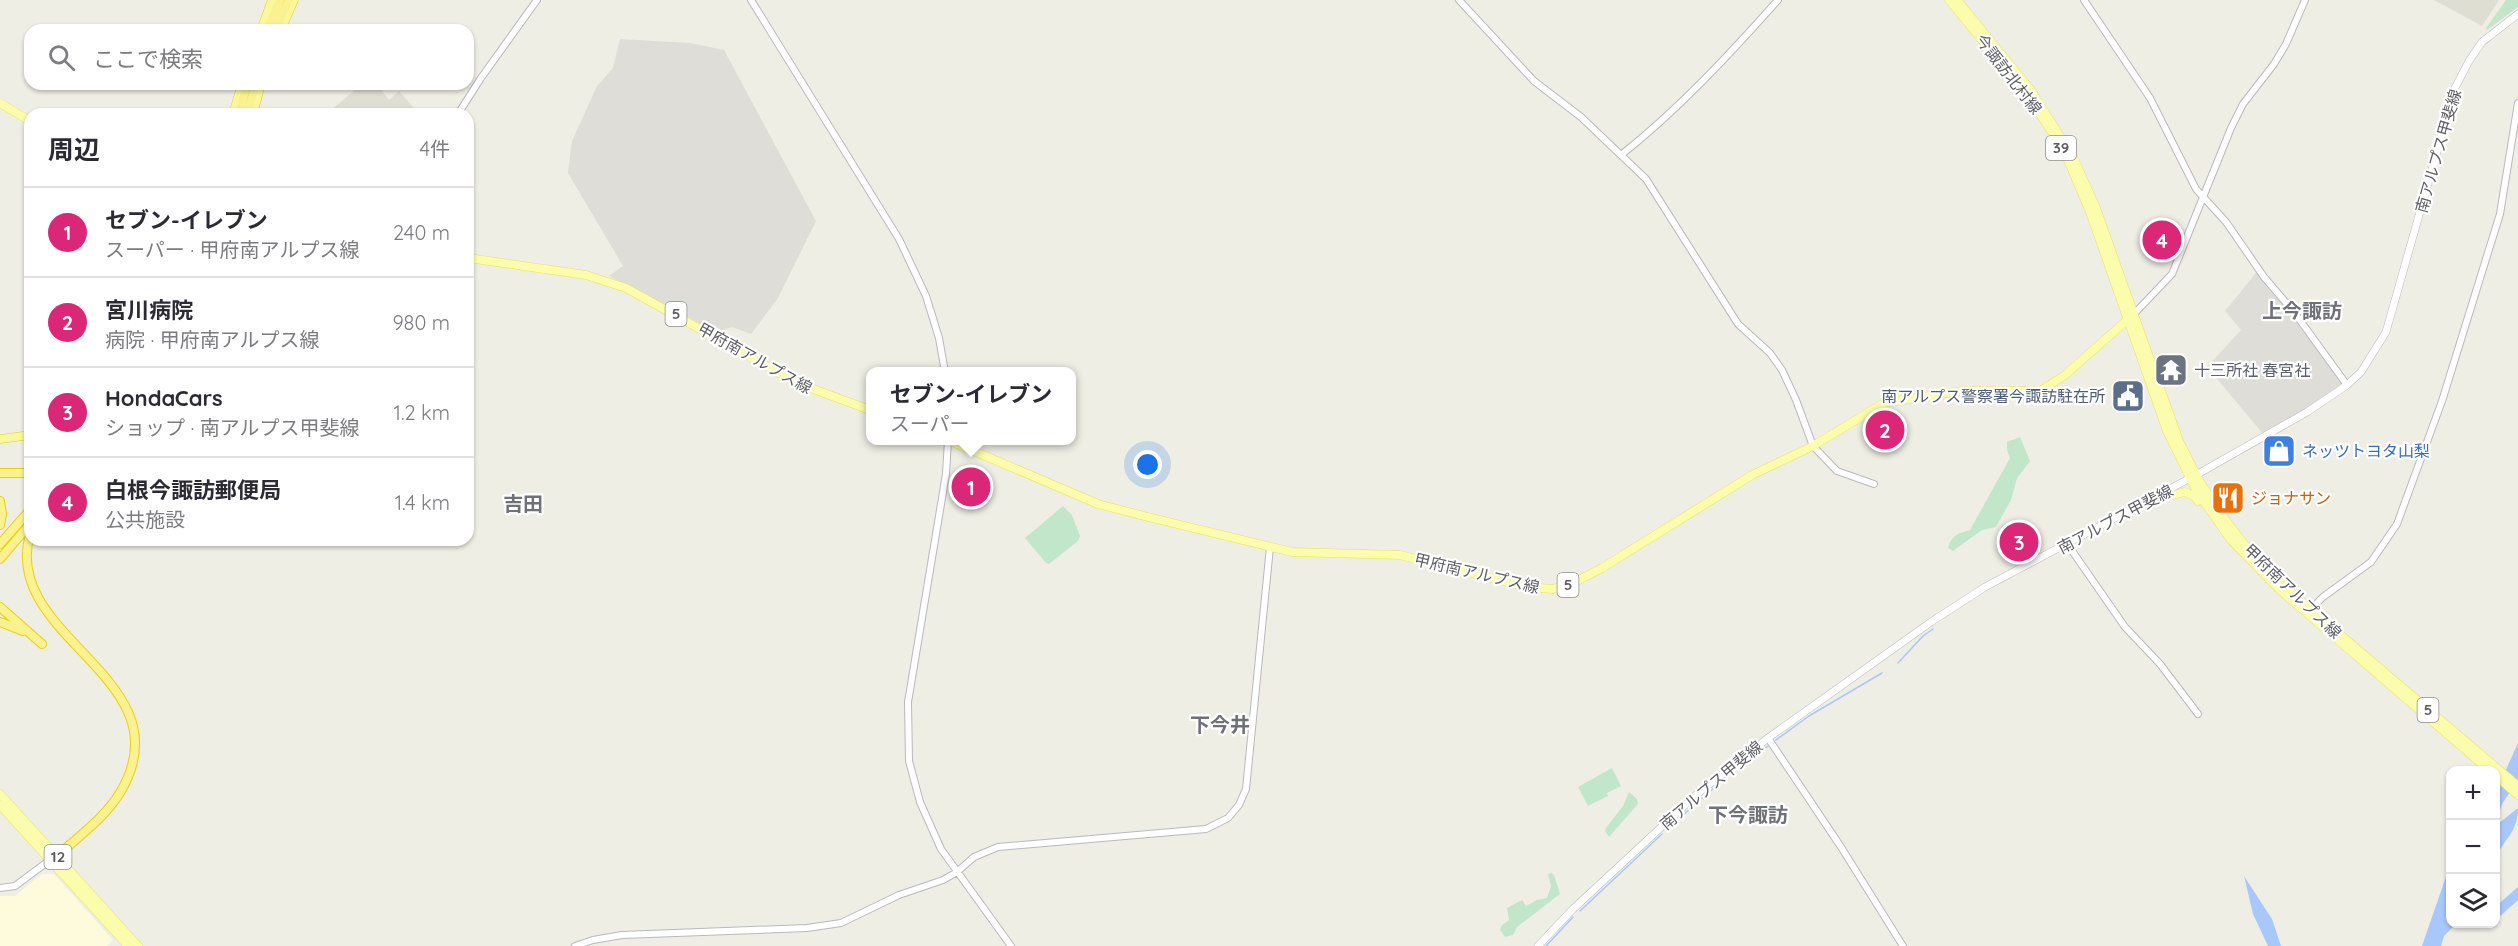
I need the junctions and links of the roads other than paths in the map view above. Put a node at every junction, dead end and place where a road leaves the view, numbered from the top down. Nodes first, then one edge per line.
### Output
1 (272, 0) edge
2 (280, 0) edge
3 (289, 0) edge
4 (294, 0) edge
5 (537, 0) edge
6 (751, 0) edge
7 (1460, 0) edge
8 (1778, 0) edge
9 (1948, 0) edge
10 (1958, 0) edge
11 (2084, 0) edge
12 (2305, 0) edge
13 (2518, 14) edge
14 (263, 24) edge
15 (270, 24) edge
16 (278, 24) edge
17 (284, 24) edge
18 (474, 89) edge
19 (240, 90) edge
20 (245, 90) edge
21 (254, 90) edge
22 (259, 90) edge
23 (473, 90) edge
24 (0, 103) edge
25 (2518, 103) edge
26 (235, 108) edge
27 (241, 108) edge
28 (249, 108) edge
29 (255, 108) edge
30 (462, 108) edge
31 (24, 117) edge
32 (1621, 154) junction
33 (2204, 198) junction
34 (474, 259) edge
35 (2132, 317) junction
36 (944, 367) edge
37 (2347, 385) junction
38 (866, 409) edge
39 (24, 436) edge
40 (0, 439) edge
41 (948, 445) edge
42 (958, 445) edge
43 (1813, 446) junction
44 (0, 473) edge
45 (24, 473) edge
46 (2193, 477) junction
47 (1874, 484) dead end
48 (2155, 498) junction
49 (0, 501) edge
50 (24, 517) edge
51 (0, 525) edge
52 (24, 531) edge
53 (2226, 534) junction
54 (24, 543) edge
55 (0, 544) edge
56 (2068, 545) junction
57 (1270, 547) junction
58 (15, 557) dead end
59 (0, 559) edge
60 (0, 600) edge
61 (0, 607) edge
62 (2308, 612) junction
63 (28, 620) dead end
64 (0, 622) edge
65 (2336, 636) junction
66 (40, 639) junction
67 (49, 643) dead end
68 (53, 653) dead end
69 (106, 694) dead end
70 (2198, 714) dead end
71 (122, 726) dead end
72 (1768, 738) junction
73 (2483, 766) edge
74 (2500, 779) edge
75 (2518, 786) edge
76 (0, 794) edge
77 (2518, 795) edge
78 (0, 805) edge
79 (54, 856) junction
80 (957, 872) junction
81 (0, 888) edge
82 (127, 946) edge
83 (139, 946) edge
84 (575, 946) edge
85 (1011, 946) edge
86 (1538, 946) edge
87 (1903, 946) edge

1 - 14 highway
2 - 15 highway
3 - 16 highway
4 - 17 highway
5 - 18 street
6 - 36 street
7 - 32 street
8 - 32 street
9 - 35 main road, 今諏訪北村線 / 39
10 - 35 main road, 今諏訪北村線 / 39
11 - 33 street
12 - 33 street
13 - 37 main road, 南アルプス甲斐線
19 - 26 highway
20 - 27 highway
21 - 28 highway
22 - 29 highway
23 - 30 street
24 - 31 main road
25 - 62 street
32 - 43 street
33 - 35 street
33 - 37 street
34 - 38 main road, 甲府南アルプス線 / 5
35 - 43 main road, 甲府南アルプス線 / 5
35 - 46 main road, 甲府南アルプス線 / 5
37 - 46 main road, 南アルプス甲斐線
39 - 40 highway
41 - 80 street
42 - 57 main road, 甲府南アルプス線 / 5
43 - 47 street
43 - 57 main road, 甲府南アルプス線 / 5
44 - 45 highway
46 - 48 main road, 南アルプス甲斐線
46 - 53 main road, 甲府南アルプス線 / 5
46 - 62 main road, 甲府南アルプス線 / 5
48 - 53 main road
48 - 56 main road, 南アルプス甲斐線
49 - 51 highway
50 - 55 highway
52 - 59 highway
53 - 62 main road, 甲府南アルプス線 / 5
54 - 58 highway
56 - 70 street
56 - 72 main road, 南アルプス甲斐線
57 - 80 street
60 - 66 highway
61 - 66 highway
62 - 65 main road, 甲府南アルプス線 / 5
63 - 66 highway
64 - 66 highway
65 - 73 main road, 甲府南アルプス線 / 5
65 - 75 main road, 甲府南アルプス線 / 5
66 - 67 highway
66 - 68 highway
69 - 79 highway
71 - 79 highway
72 - 86 main road, 南アルプス甲斐線
72 - 87 street
74 - 77 main road
76 - 79 main road, 12
78 - 79 main road, 12
79 - 81 street
79 - 82 main road, 12
79 - 83 main road, 12
80 - 84 street
80 - 85 street

